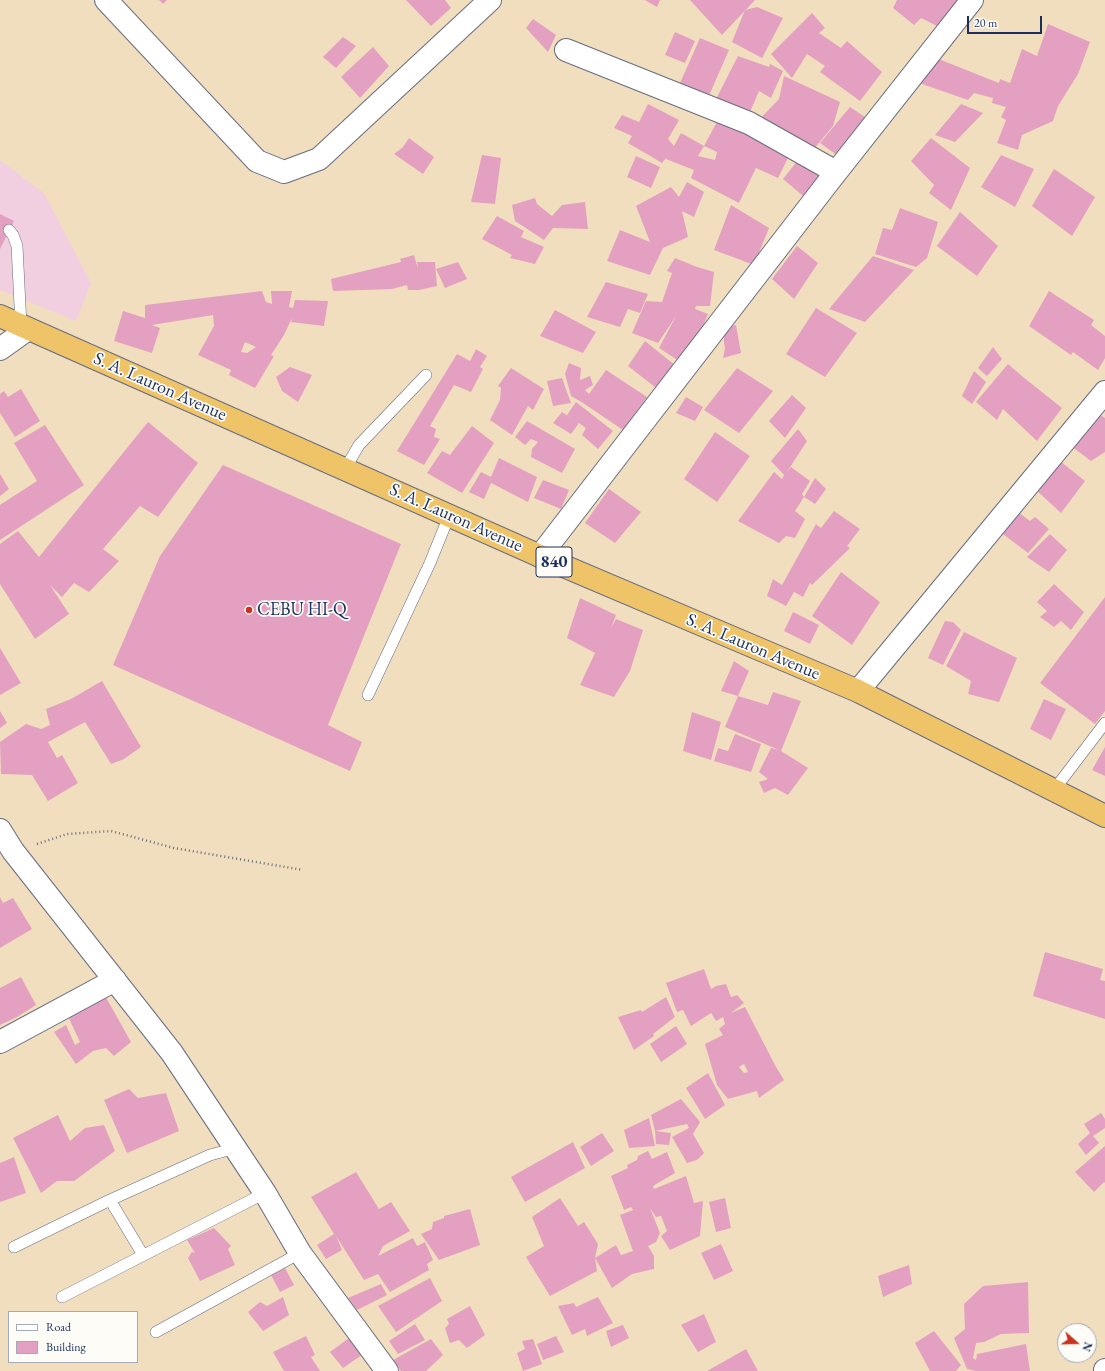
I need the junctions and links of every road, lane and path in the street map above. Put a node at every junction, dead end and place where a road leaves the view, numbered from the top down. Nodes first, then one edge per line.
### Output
1 (106, 0) edge
2 (490, 0) edge
3 (972, 0) edge
4 (566, 50) dead end
5 (836, 172) junction
6 (9, 230) dead end
7 (0, 316) edge
8 (25, 327) junction
9 (0, 349) edge
10 (426, 375) dead end
11 (1104, 396) edge
12 (345, 469) junction
13 (449, 516) junction
14 (540, 556) junction
15 (858, 691) junction
16 (368, 695) dead end
17 (1105, 722) edge
18 (1054, 790) junction
19 (1105, 816) edge
20 (0, 830) edge
21 (7, 854) edge
22 (303, 870) dead end
23 (115, 980) junction
24 (0, 1042) edge
25 (236, 1148) junction
26 (265, 1192) junction
27 (110, 1200) junction
28 (14, 1247) dead end
29 (300, 1253) junction
30 (143, 1255) junction
31 (62, 1296) dead end
32 (156, 1332) dead end
33 (387, 1371) edge

1 - 2 street
3 - 5 street
4 - 5 street
5 - 14 street
6 - 8 lane
7 - 8 highway, S. A. Lauron Avenue / 840
8 - 9 street
8 - 12 highway, S. A. Lauron Avenue / 840
10 - 12 lane
11 - 15 street
12 - 13 highway, S. A. Lauron Avenue / 840
13 - 14 highway, S. A. Lauron Avenue / 840
13 - 16 lane
14 - 15 highway, S. A. Lauron Avenue / 840
15 - 18 highway, S. A. Lauron Avenue / 840
17 - 18 lane
18 - 19 highway, S. A. Lauron Avenue / 840
20 - 21 street
21 - 22 path
21 - 23 street
23 - 24 street
23 - 25 street
25 - 26 street
25 - 27 lane
26 - 29 street
26 - 30 lane
27 - 28 lane
27 - 30 lane
29 - 32 lane
29 - 33 street
30 - 31 lane

